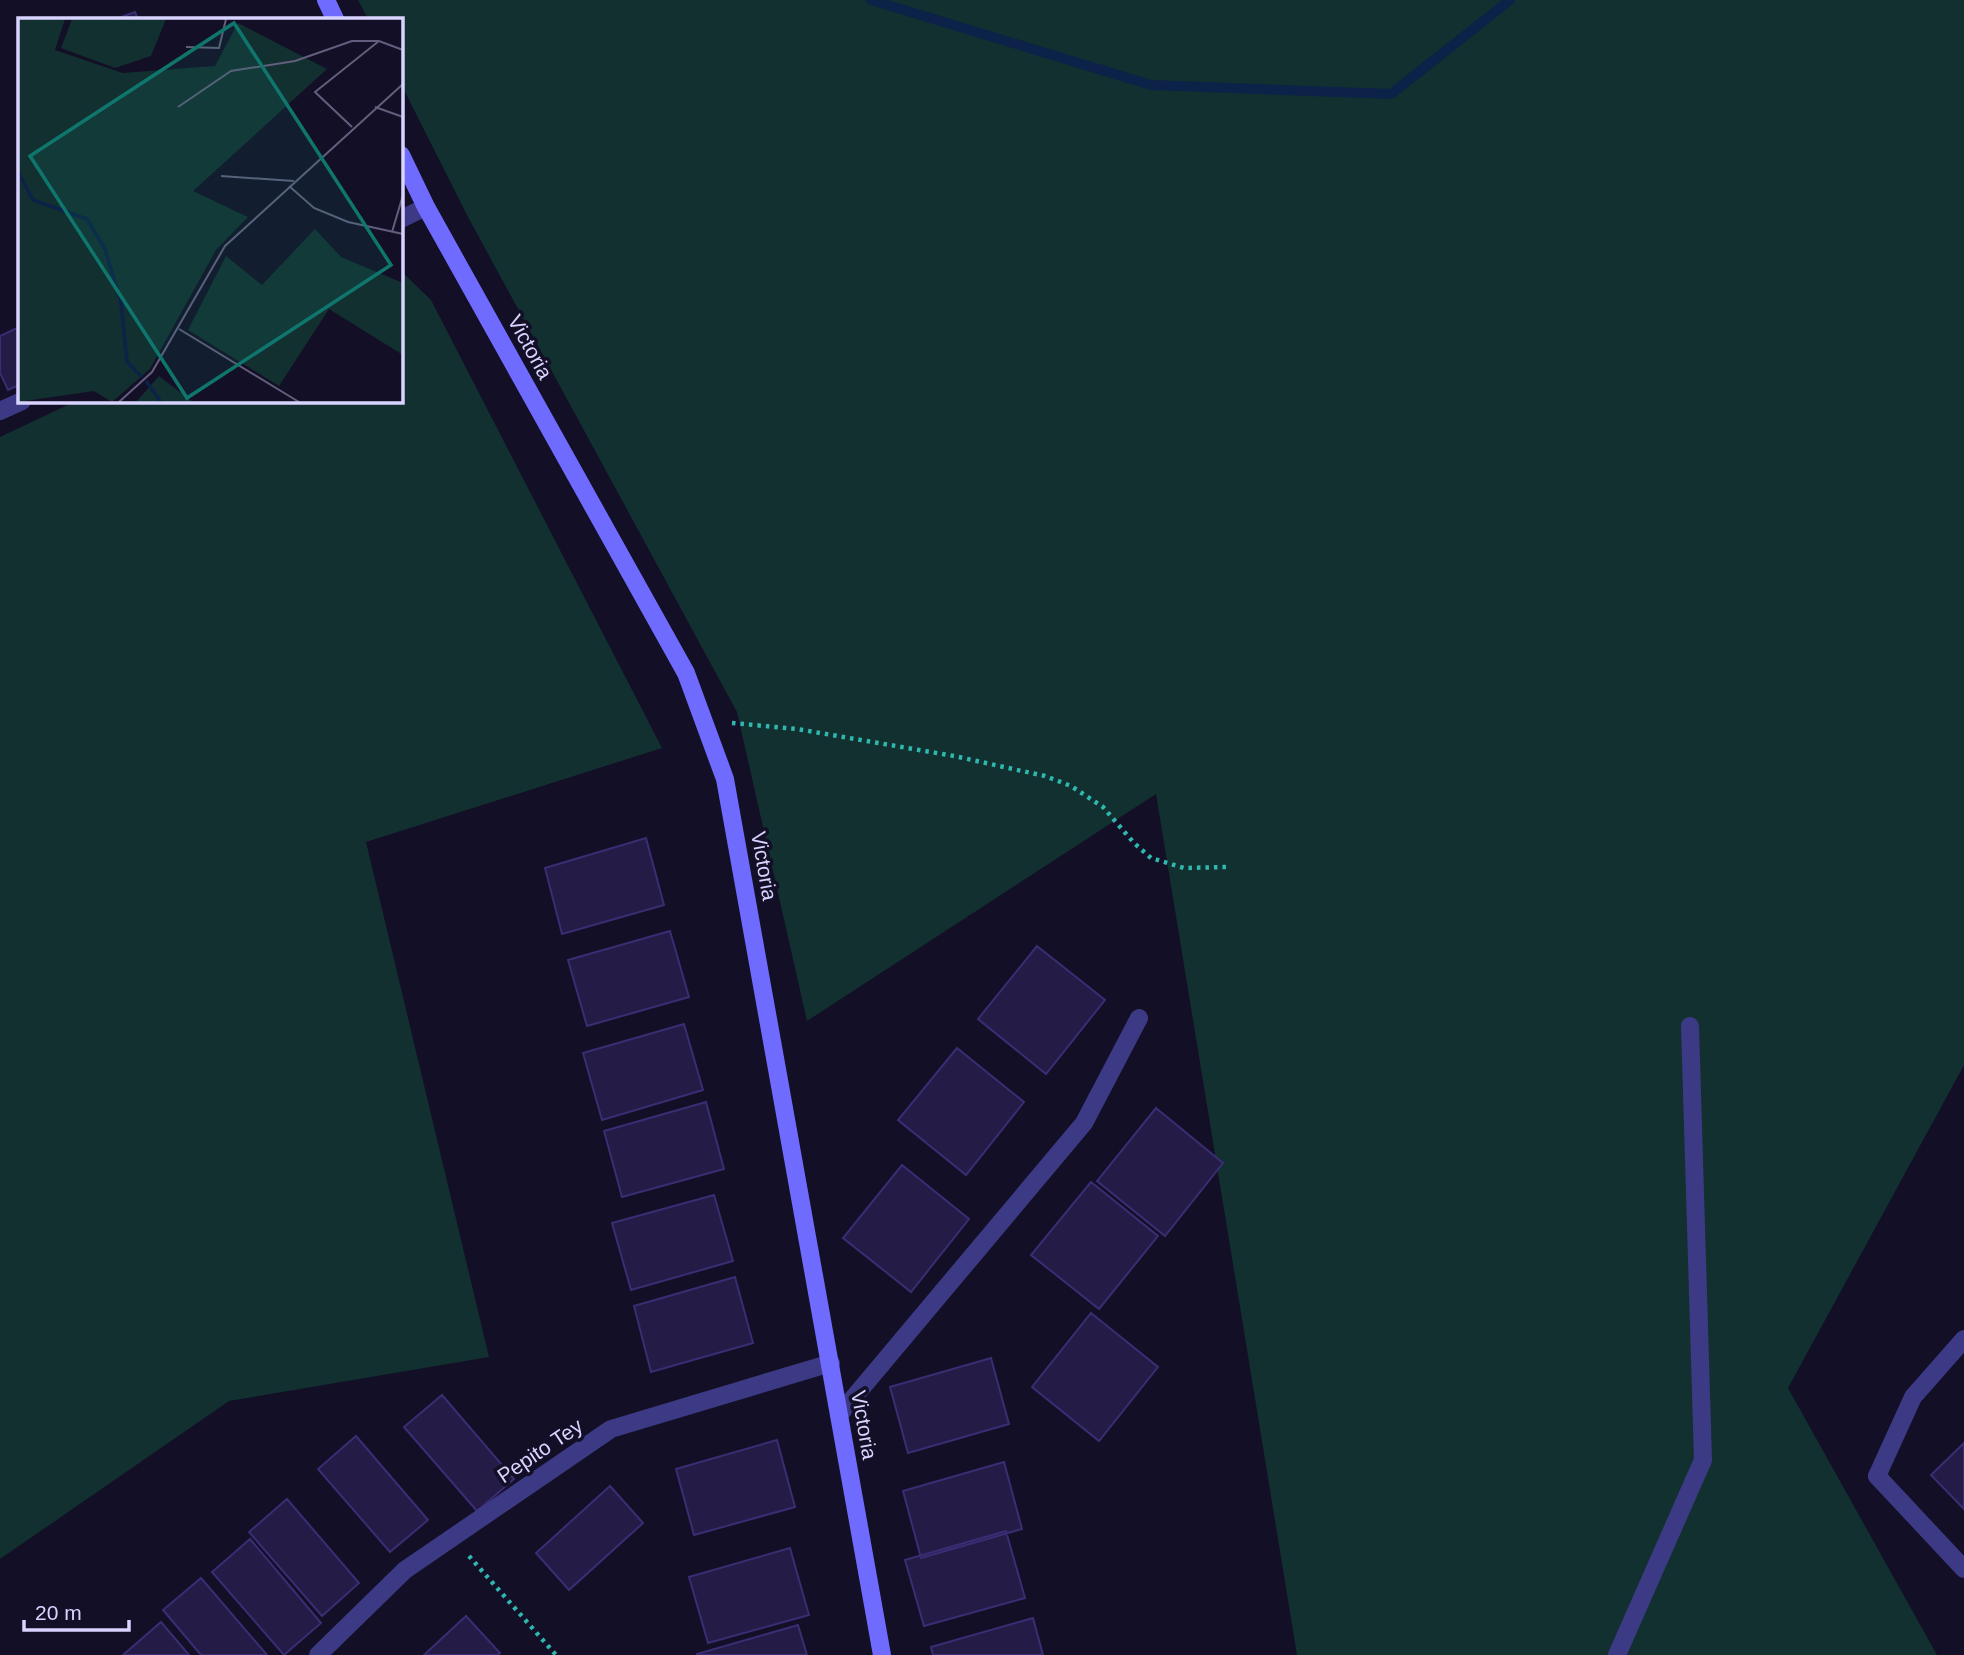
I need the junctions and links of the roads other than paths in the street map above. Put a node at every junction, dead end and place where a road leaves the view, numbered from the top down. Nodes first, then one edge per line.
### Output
1 (326, 0) edge
2 (335, 18) edge
3 (402, 157) edge
4 (426, 207) junction
5 (402, 219) edge
6 (20, 402) edge
7 (0, 411) edge
8 (1139, 1018) dead end
9 (1690, 1026) dead end
10 (1964, 1339) edge
11 (831, 1363) junction
12 (839, 1415) junction
13 (1964, 1569) edge
14 (318, 1655) edge
15 (882, 1655) edge
16 (1617, 1655) edge

1 - 2 main road
3 - 4 main road, Victoria
4 - 5 street
4 - 11 main road, Victoria
6 - 7 street
8 - 12 street
9 - 16 street
10 - 13 street
11 - 12 main road, Victoria
11 - 14 street, Pepito Tey
12 - 15 main road, Victoria

